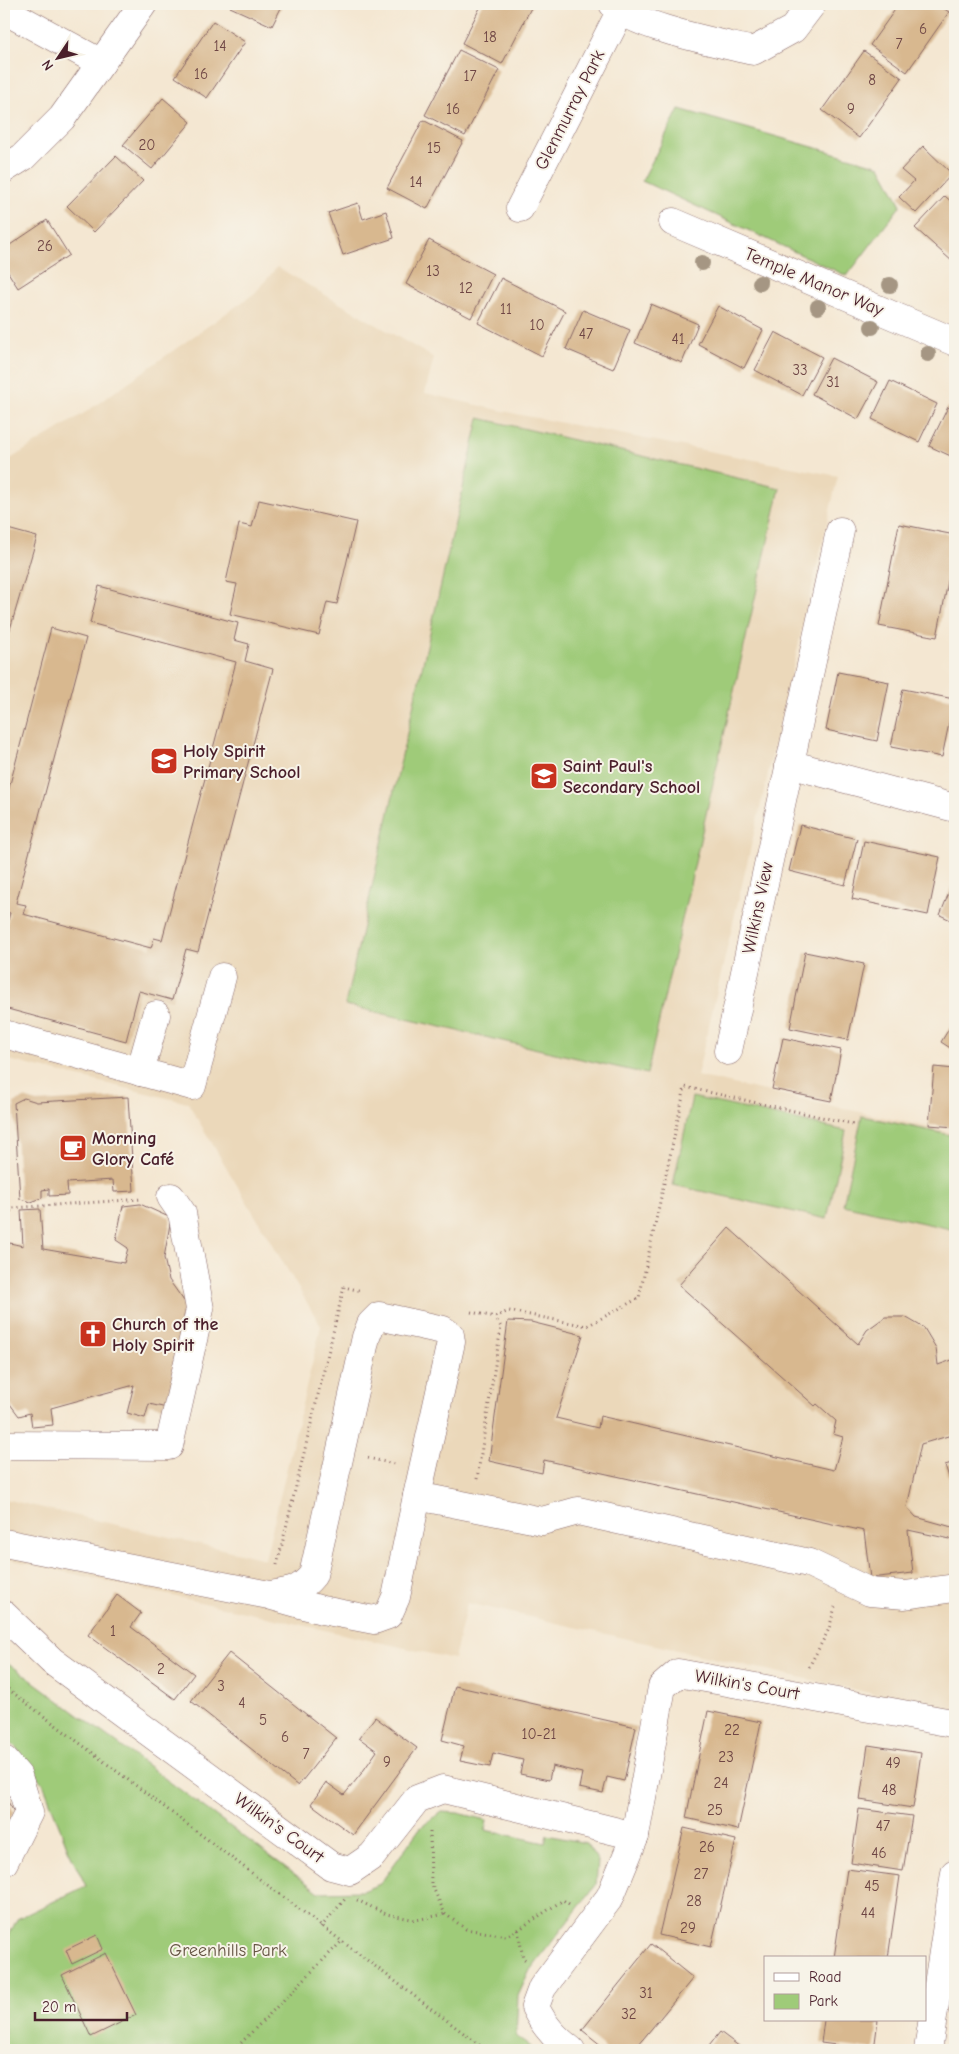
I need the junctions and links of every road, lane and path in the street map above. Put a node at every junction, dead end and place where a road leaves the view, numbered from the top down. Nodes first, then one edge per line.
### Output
1 (143, 4) edge
2 (812, 4) edge
3 (616, 8) edge
4 (4, 10) edge
5 (101, 64) junction
6 (4, 169) edge
7 (520, 208) dead end
8 (672, 222) dead end
9 (955, 342) edge
10 (840, 531) dead end
11 (789, 764) junction
12 (955, 808) edge
13 (222, 977) dead end
14 (156, 1015) dead end
15 (4, 1034) edge
16 (728, 1051) dead end
17 (140, 1072) junction
18 (171, 1197) joint
19 (4, 1205) edge
20 (12, 1208) junction
21 (4, 1225) edge
22 (4, 1445) edge
23 (417, 1496) junction
24 (4, 1543) edge
25 (841, 1579) junction
26 (955, 1588) edge
27 (269, 1595) junction
28 (4, 1615) edge
29 (4, 1686) edge
30 (800, 1694) junction
31 (955, 1725) edge
32 (4, 1760) edge
33 (427, 1827) dead end
34 (635, 1836) junction
35 (4, 1862) edge
36 (955, 1873) edge
37 (350, 1883) junction
38 (574, 1907) dead end
39 (445, 1914) junction
40 (321, 1927) junction
41 (518, 1930) junction
42 (341, 1942) junction
43 (530, 1963) dead end
44 (234, 2050) edge
45 (486, 2050) edge
46 (571, 2050) edge
47 (928, 2050) edge

1 - 5 street
2 - 3 street, Glenmurray Park
3 - 7 street, Glenmurray Park
4 - 5 street
5 - 6 street
8 - 9 street, Temple Manor Way
10 - 11 street, Wilkins View
11 - 12 street
11 - 16 street, Wilkins View
13 - 17 street
14 - 17 street
15 - 17 street
18 - 20 path
18 - 22 street
19 - 20 path
20 - 21 path
23 - 25 street
23 - 27 street
23 - 27 street
24 - 27 street
25 - 26 street
25 - 30 path
28 - 37 street, Wilkin's Court
29 - 40 path
30 - 31 street, Wilkin's Court
30 - 34 street, Wilkin's Court
32 - 35 street
33 - 39 path
34 - 37 street
34 - 46 street, Wilkin's Court
36 - 47 street
37 - 39 path
37 - 40 path
38 - 41 path
39 - 41 path
40 - 42 path
41 - 43 path
42 - 44 path
42 - 45 path

